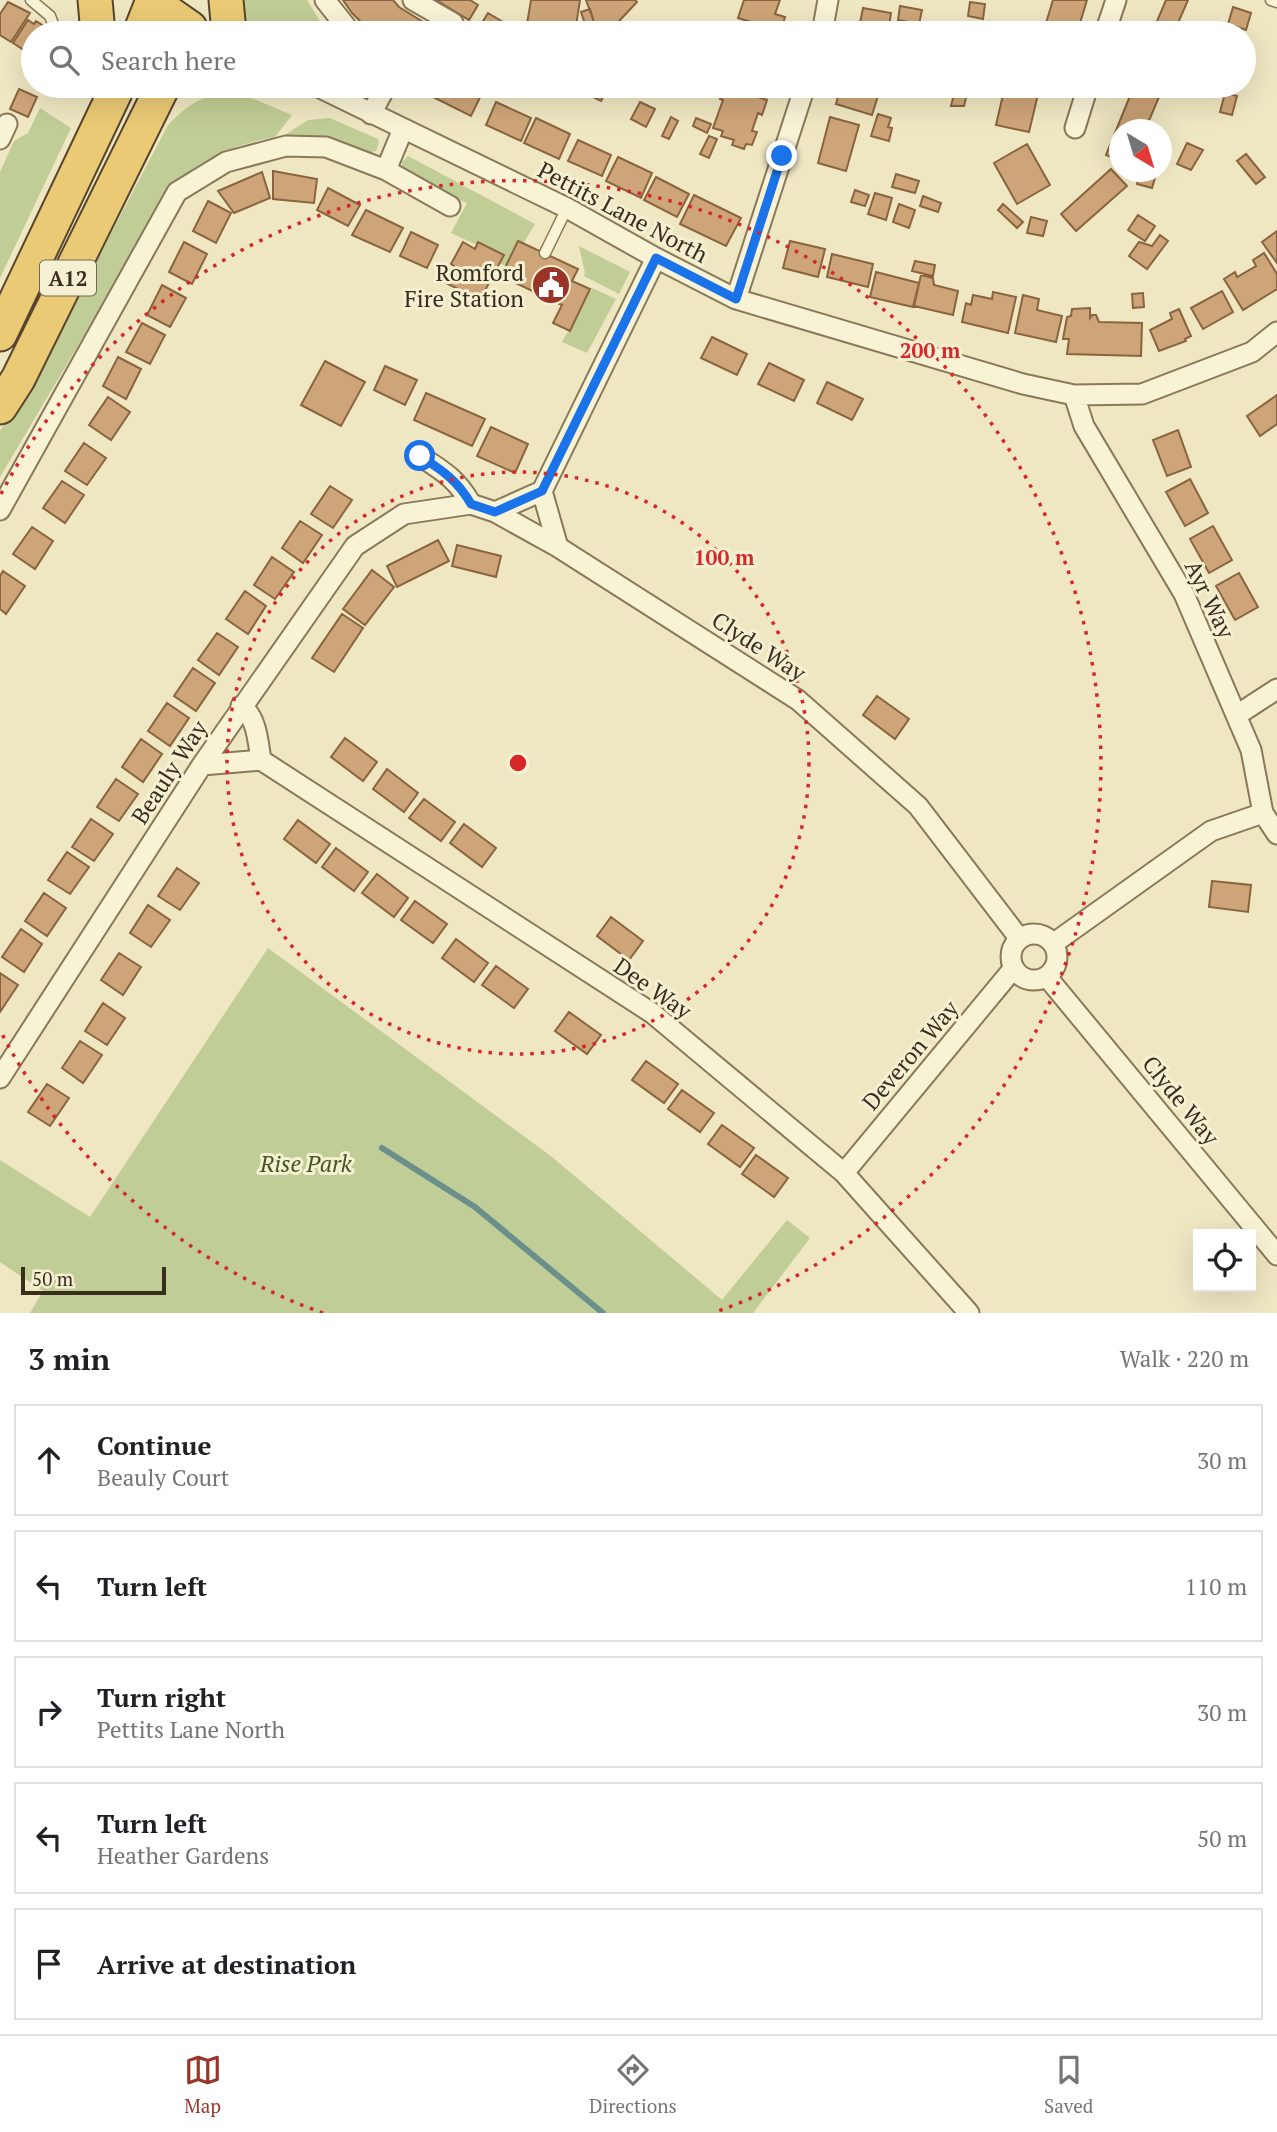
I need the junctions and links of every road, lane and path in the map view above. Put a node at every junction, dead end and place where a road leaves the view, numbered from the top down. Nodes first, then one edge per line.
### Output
1 (32, 0) edge
2 (95, 0) edge
3 (226, 0) edge
4 (325, 0) edge
5 (413, 0) edge
6 (828, 0) edge
7 (1116, 0) edge
8 (1271, 0) edge
9 (151, 1) edge
10 (1277, 2) edge
11 (52, 21) edge
12 (97, 21) edge
13 (144, 21) edge
14 (189, 21) edge
15 (228, 21) edge
16 (342, 21) edge
17 (450, 21) edge
18 (824, 21) edge
19 (1109, 21) edge
20 (108, 98) edge
21 (157, 98) edge
22 (170, 98) edge
23 (340, 98) edge
24 (380, 98) edge
25 (801, 98) edge
26 (1084, 98) edge
27 (371, 114) junction
28 (1075, 128) dead end
29 (402, 129) junction
30 (133, 147) junction
31 (386, 170) junction
32 (450, 206) dead end
33 (567, 208) junction
34 (545, 253) dead end
35 (656, 258) junction
36 (736, 299) junction
37 (1277, 332) edge
38 (0, 334) edge
39 (1074, 395) junction
40 (0, 407) edge
41 (420, 456) dead end
42 (542, 491) junction
43 (471, 504) junction
44 (0, 510) edge
45 (495, 512) junction
46 (404, 514) joint
47 (558, 547) junction
48 (1277, 689) edge
49 (241, 706) junction
50 (1237, 715) junction
51 (261, 760) junction
52 (202, 765) junction
53 (1263, 813) junction
54 (1277, 834) edge
55 (1019, 938) junction
56 (1054, 943) junction
57 (1013, 969) junction
58 (1047, 977) junction
59 (0, 1079) edge
60 (844, 1173) junction
61 (1277, 1255) edge
62 (970, 1313) edge

1 - 11 lane
2 - 12 highway
3 - 15 highway
4 - 16 street
5 - 17 street
6 - 18 street
7 - 19 street
8 - 10 lane
9 - 13 highway
9 - 14 highway
20 - 38 highway, A12
21 - 30 highway, A12
22 - 30 highway
23 - 27 street, Pettits Lane North
24 - 27 street
25 - 36 street
26 - 28 street
27 - 29 street, Pettits Lane North
29 - 31 street
29 - 33 street, Pettits Lane North
30 - 40 highway, A12
31 - 32 street
31 - 44 street
33 - 34 lane
33 - 35 street, Pettits Lane North
35 - 36 street, Pettits Lane North
35 - 42 street
36 - 39 street, Pettits Lane North
37 - 39 street, Pettits Lane North
39 - 50 street, Ayr Way
41 - 43 street
42 - 45 street
42 - 47 street
43 - 45 street, Clyde Way
43 - 46 street, Clyde Way
45 - 47 street, Clyde Way
46 - 49 street, Beauly Way
47 - 55 street, Clyde Way
48 - 50 street
49 - 51 street
49 - 52 street, Beauly Way
50 - 53 street, Ayr Way
51 - 52 street
51 - 60 street, Dee Way
52 - 59 street, Beauly Way
53 - 54 street, Ayr Way
53 - 56 street
55 - 56 street
55 - 57 street
56 - 58 street
57 - 58 street
57 - 60 street, Deveron Way
58 - 61 street, Clyde Way
60 - 62 street, Dee Way

